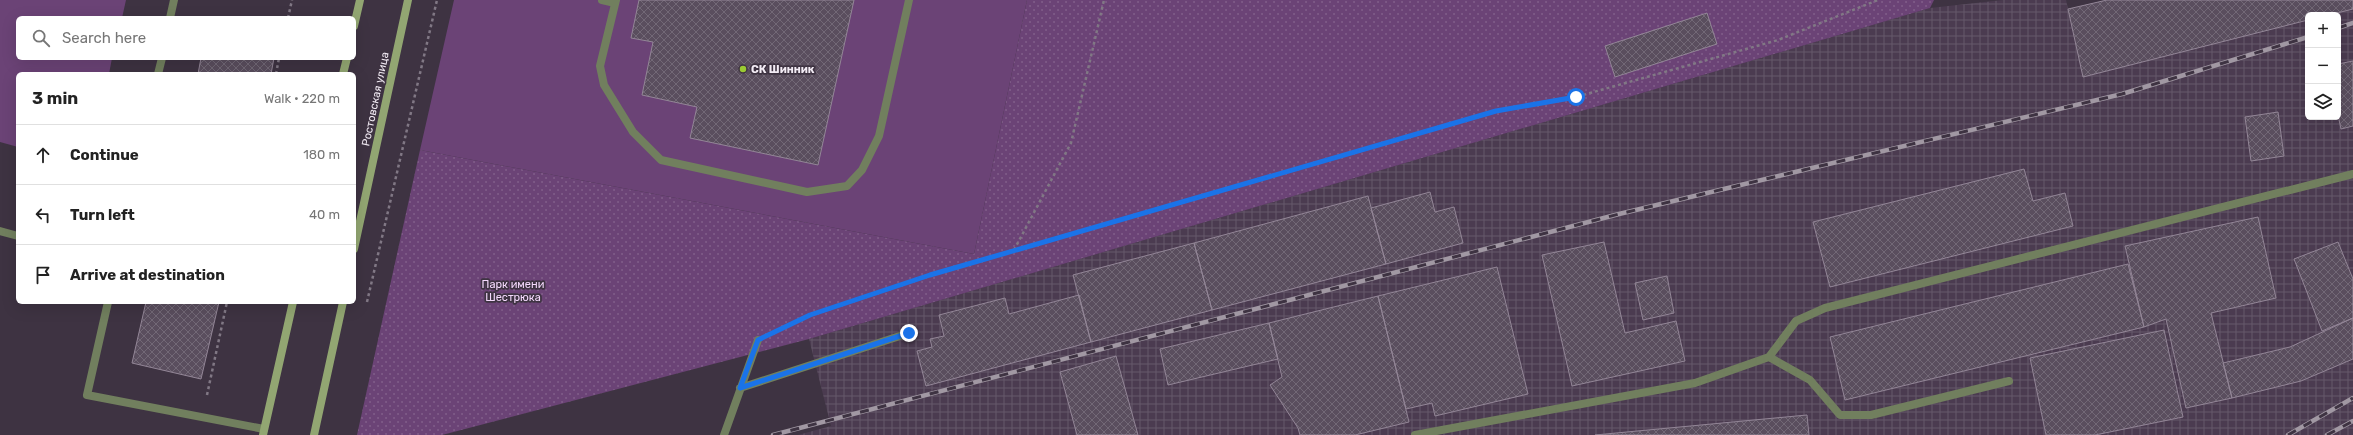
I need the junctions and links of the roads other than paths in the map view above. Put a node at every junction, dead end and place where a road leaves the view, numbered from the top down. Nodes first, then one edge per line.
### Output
1 (174, 0) edge
2 (360, 0) edge
3 (408, 0) edge
4 (602, 0) edge
5 (909, 0) edge
6 (615, 1) edge
7 (170, 16) edge
8 (356, 17) edge
9 (162, 60) edge
10 (346, 60) edge
11 (158, 72) edge
12 (344, 72) edge
13 (2353, 174) edge
14 (0, 231) edge
15 (16, 235) edge
16 (356, 240) edge
17 (108, 304) edge
18 (293, 304) edge
19 (343, 304) edge
20 (909, 333) dead end
21 (758, 340) road end
22 (1769, 357) junction
23 (2009, 381) dead end
24 (740, 388) junction
25 (264, 432) edge
26 (314, 435) edge
27 (724, 435) edge
28 (1415, 435) edge

1 - 7 lane
2 - 8 street
3 - 16 street, Ростовская улица
4 - 6 lane
5 - 6 lane
9 - 11 lane
10 - 12 street
13 - 22 lane
14 - 15 lane
17 - 25 lane
18 - 25 street
19 - 26 street
20 - 24 lane
21 - 24 lane
22 - 23 lane
22 - 28 lane
24 - 27 lane

